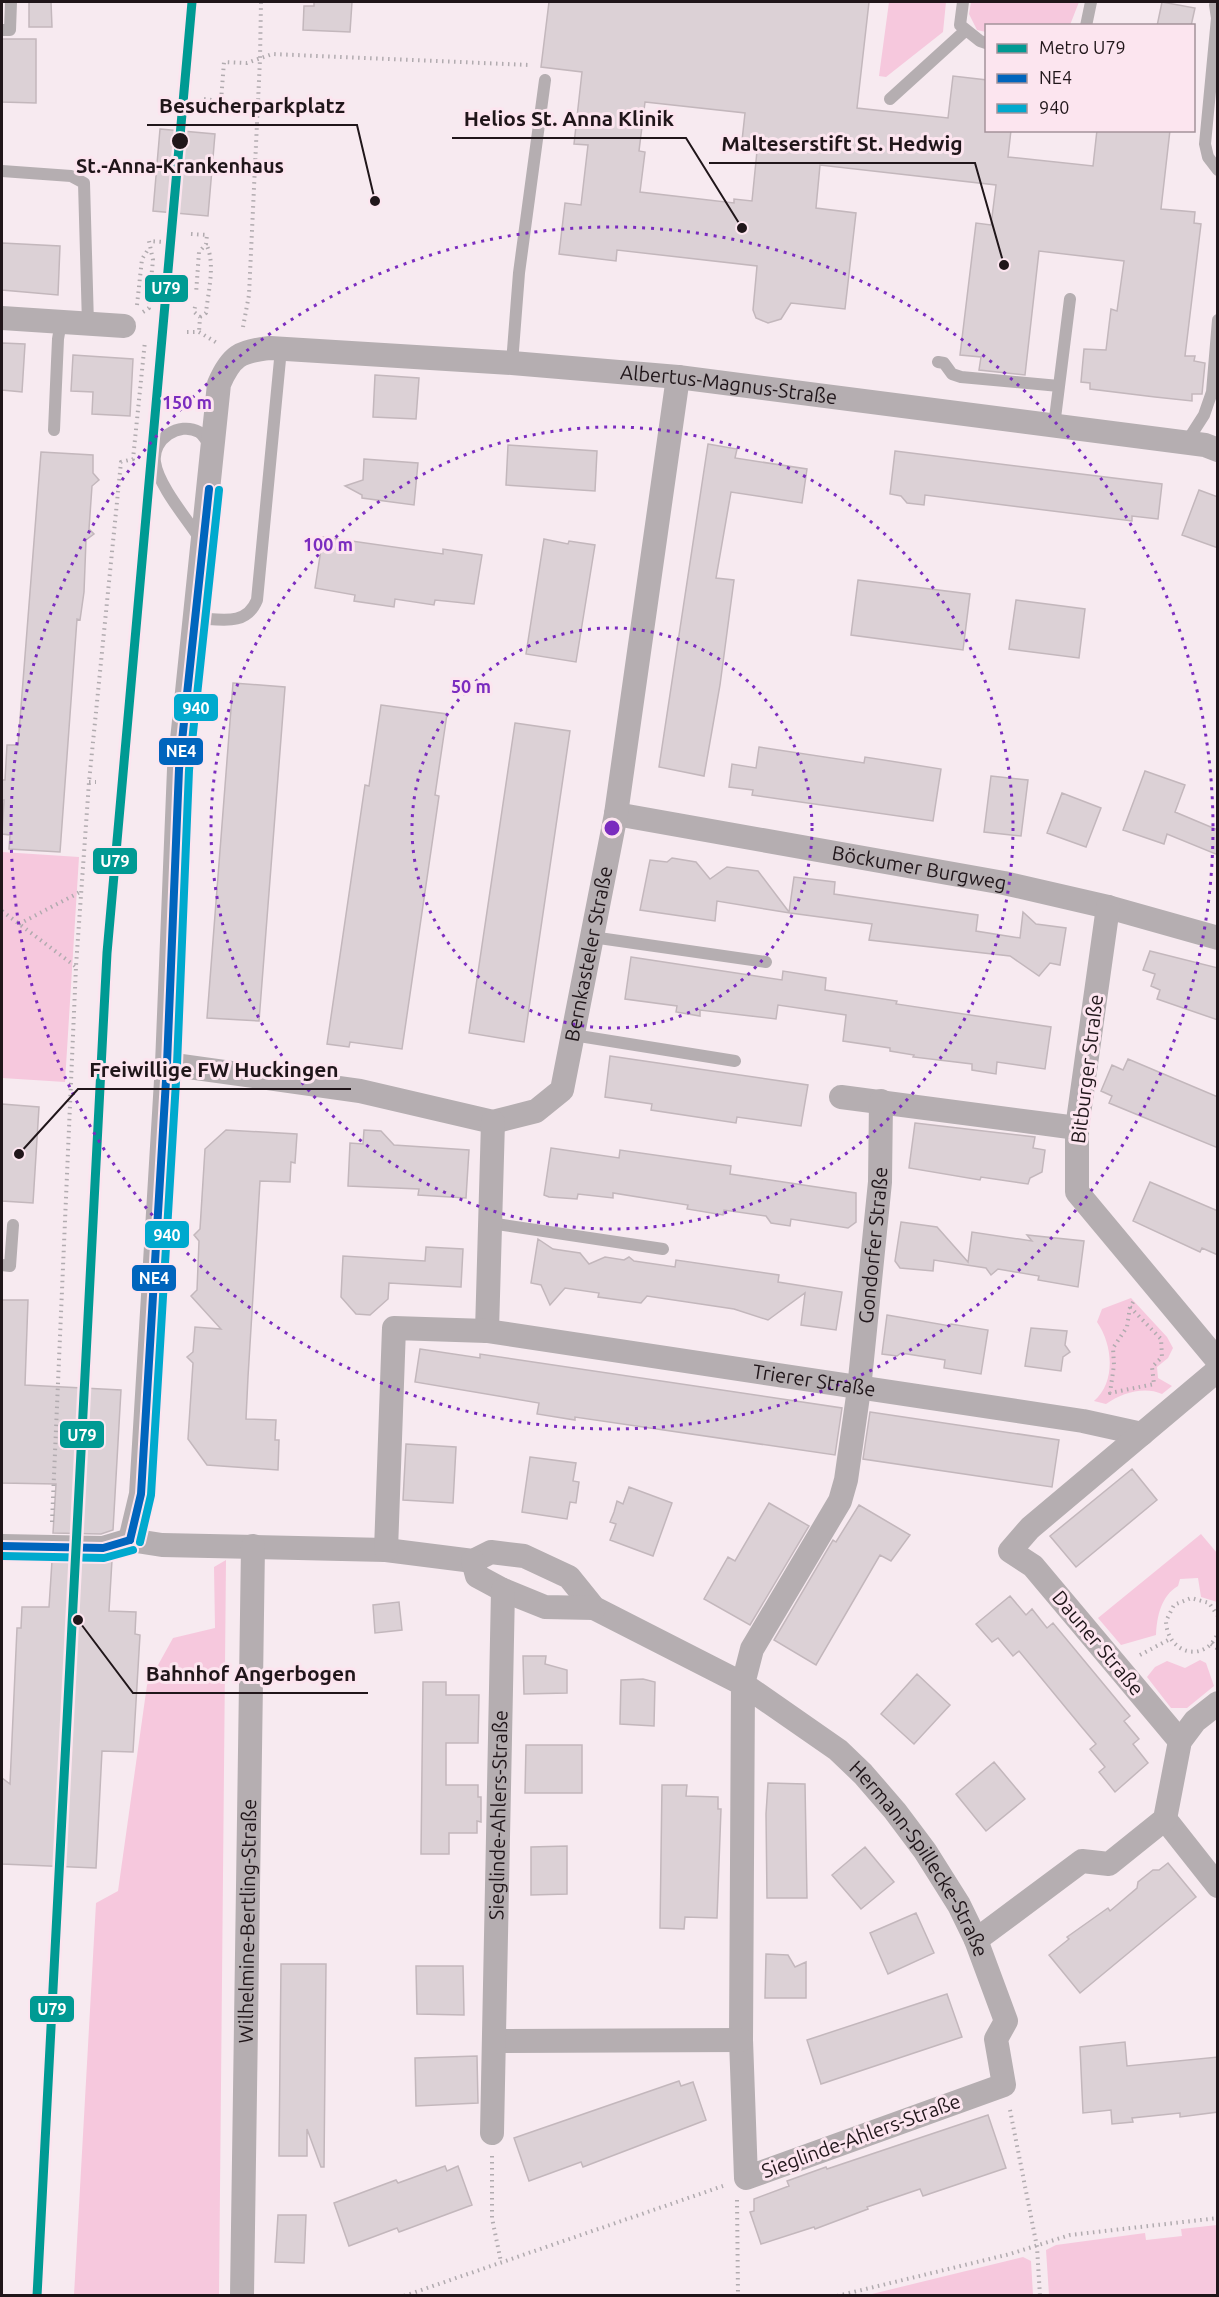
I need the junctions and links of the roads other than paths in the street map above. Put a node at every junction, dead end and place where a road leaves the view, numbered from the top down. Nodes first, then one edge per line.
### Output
1 (11, 2) edge
2 (963, 2) edge
3 (1091, 2) edge
4 (1215, 4) edge
5 (1086, 24) edge
6 (2, 30) edge
7 (966, 30) junction
8 (985, 42) edge
9 (545, 80) road end
10 (890, 99) dead end
11 (1218, 170) edge
12 (2, 171) edge
13 (1070, 299) dead end
14 (2, 318) edge
15 (1218, 320) edge
16 (61, 322) junction
17 (88, 324) junction
18 (124, 326) dead end
19 (281, 349) junction
20 (938, 362) dead end
21 (512, 363) junction
22 (678, 377) junction
23 (1059, 386) junction
24 (1054, 426) junction
25 (54, 430) dead end
26 (1186, 443) junction
27 (213, 450) junction
28 (1218, 450) edge
29 (204, 544) junction
30 (195, 618) junction
31 (616, 814) junction
32 (1108, 907) junction
33 (591, 937) junction
34 (1218, 938) edge
35 (766, 962) dead end
36 (573, 1035) junction
37 (735, 1061) dead end
38 (167, 1065) junction
39 (841, 1097) dead end
40 (881, 1101) junction
41 (493, 1122) junction
42 (1077, 1128) junction
43 (490, 1223) junction
44 (13, 1225) dead end
45 (663, 1249) dead end
46 (2, 1265) edge
47 (487, 1330) junction
48 (1218, 1361) edge
49 (1218, 1370) edge
50 (859, 1389) junction
51 (1142, 1434) junction
52 (130, 1540) junction
53 (2, 1546) edge
54 (253, 1546) junction
55 (386, 1550) junction
56 (473, 1561) junction
57 (502, 1590) junction
58 (594, 1608) junction
59 (743, 1684) junction
60 (1218, 1703) edge
61 (1180, 1741) junction
62 (1165, 1819) junction
63 (1218, 1886) edge
64 (976, 1940) junction
65 (741, 2040) junction
66 (495, 2041) junction
67 (1004, 2085) joint
68 (492, 2133) road end
69 (243, 2295) edge

1 - 6 lane
2 - 7 lane
3 - 5 lane
4 - 11 lane
7 - 8 lane
7 - 10 lane
9 - 21 lane
12 - 17 lane
13 - 23 lane
14 - 16 street
15 - 26 lane
16 - 17 street
16 - 25 lane
17 - 18 street
19 - 21 street, Albertus-Magnus-Straße
19 - 27 street, Albertus-Magnus-Straße
19 - 30 lane
20 - 23 lane
21 - 22 street, Albertus-Magnus-Straße
22 - 24 street, Albertus-Magnus-Straße
22 - 31 street, Bernkasteler Straße
23 - 24 lane
24 - 26 street, Albertus-Magnus-Straße
26 - 28 street, Albertus-Magnus-Straße
27 - 29 street
27 - 29 lane
29 - 30 street
30 - 38 street
31 - 32 street, Böckumer Burgweg
31 - 33 street, Bernkasteler Straße
32 - 34 street, Böckumer Burgweg
32 - 42 street, Bitburger Straße
33 - 35 lane
33 - 36 street, Bernkasteler Straße
36 - 37 lane
36 - 41 street, Bernkasteler Straße
38 - 41 street, Bernkasteler Straße
38 - 52 street
39 - 40 street
40 - 42 street
40 - 50 street, Gondorfer Straße
41 - 43 street
42 - 48 street, Bitburger Straße
43 - 45 lane
43 - 47 street
44 - 46 lane
47 - 50 street, Trierer Straße
47 - 55 street, Trierer Straße
49 - 51 street
50 - 51 street, Trierer Straße
50 - 59 street
51 - 61 street, Dauner Straße
52 - 53 street, Hermann-Spillecke-Straße
52 - 54 street, Hermann-Spillecke-Straße
54 - 55 street, Hermann-Spillecke-Straße
54 - 69 street, Wilhelmine-Bertling-Straße
55 - 56 street, Hermann-Spillecke-Straße
56 - 57 street, Hermann-Spillecke-Straße
56 - 58 street, Hermann-Spillecke-Straße
57 - 58 street, Hermann-Spillecke-Straße
57 - 66 street, Sieglinde-Ahlers-Straße
58 - 59 street, Hermann-Spillecke-Straße
59 - 64 street, Hermann-Spillecke-Straße
59 - 65 street, Sieglinde-Ahlers-Straße
60 - 61 street
61 - 62 street
62 - 63 street
62 - 64 street
64 - 67 street, Hermann-Spillecke-Straße
65 - 66 street
65 - 67 street, Sieglinde-Ahlers-Straße
66 - 68 street, Sieglinde-Ahlers-Straße

